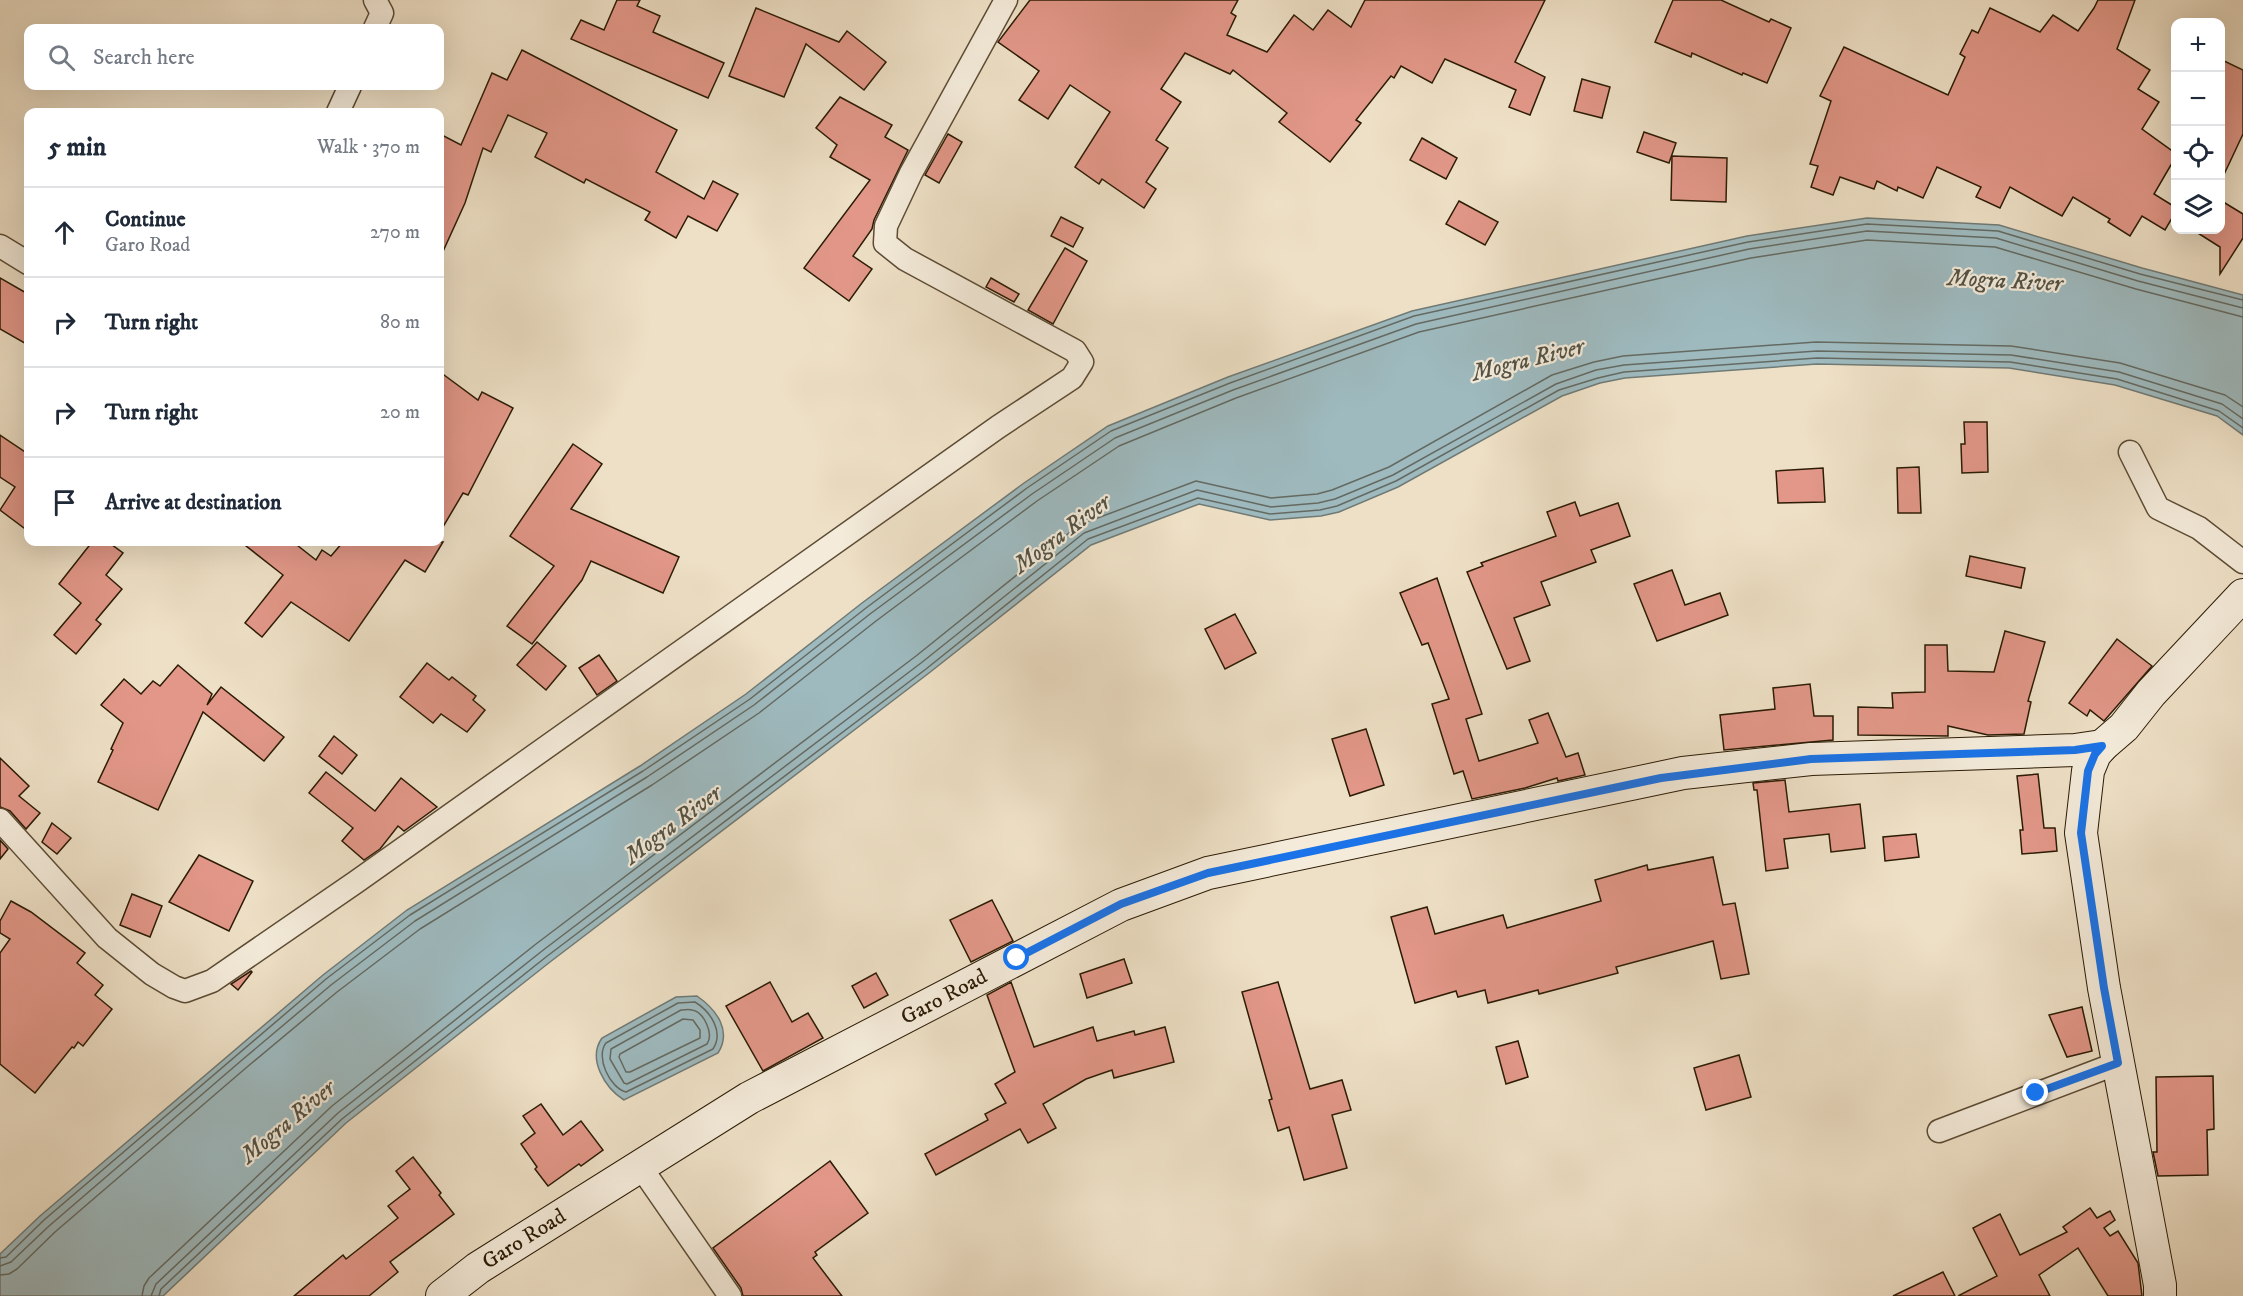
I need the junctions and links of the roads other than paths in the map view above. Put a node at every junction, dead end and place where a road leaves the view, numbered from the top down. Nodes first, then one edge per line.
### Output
1 (375, 0) edge
2 (1006, 0) edge
3 (377, 24) edge
4 (348, 90) edge
5 (340, 108) edge
6 (0, 246) edge
7 (24, 261) edge
8 (2130, 452) dead end
9 (2243, 562) edge
10 (2243, 595) edge
11 (2102, 746) junction
12 (0, 820) edge
13 (2118, 1063) junction
14 (1939, 1131) dead end
15 (640, 1166) junction
16 (442, 1296) edge
17 (730, 1296) edge
18 (2160, 1296) edge

1 - 3 street
2 - 12 street
4 - 5 street
6 - 7 street
8 - 9 street
10 - 11 street
11 - 13 street
11 - 15 street, Garo Road
13 - 14 street
13 - 18 street
15 - 16 street, Garo Road
15 - 17 street

